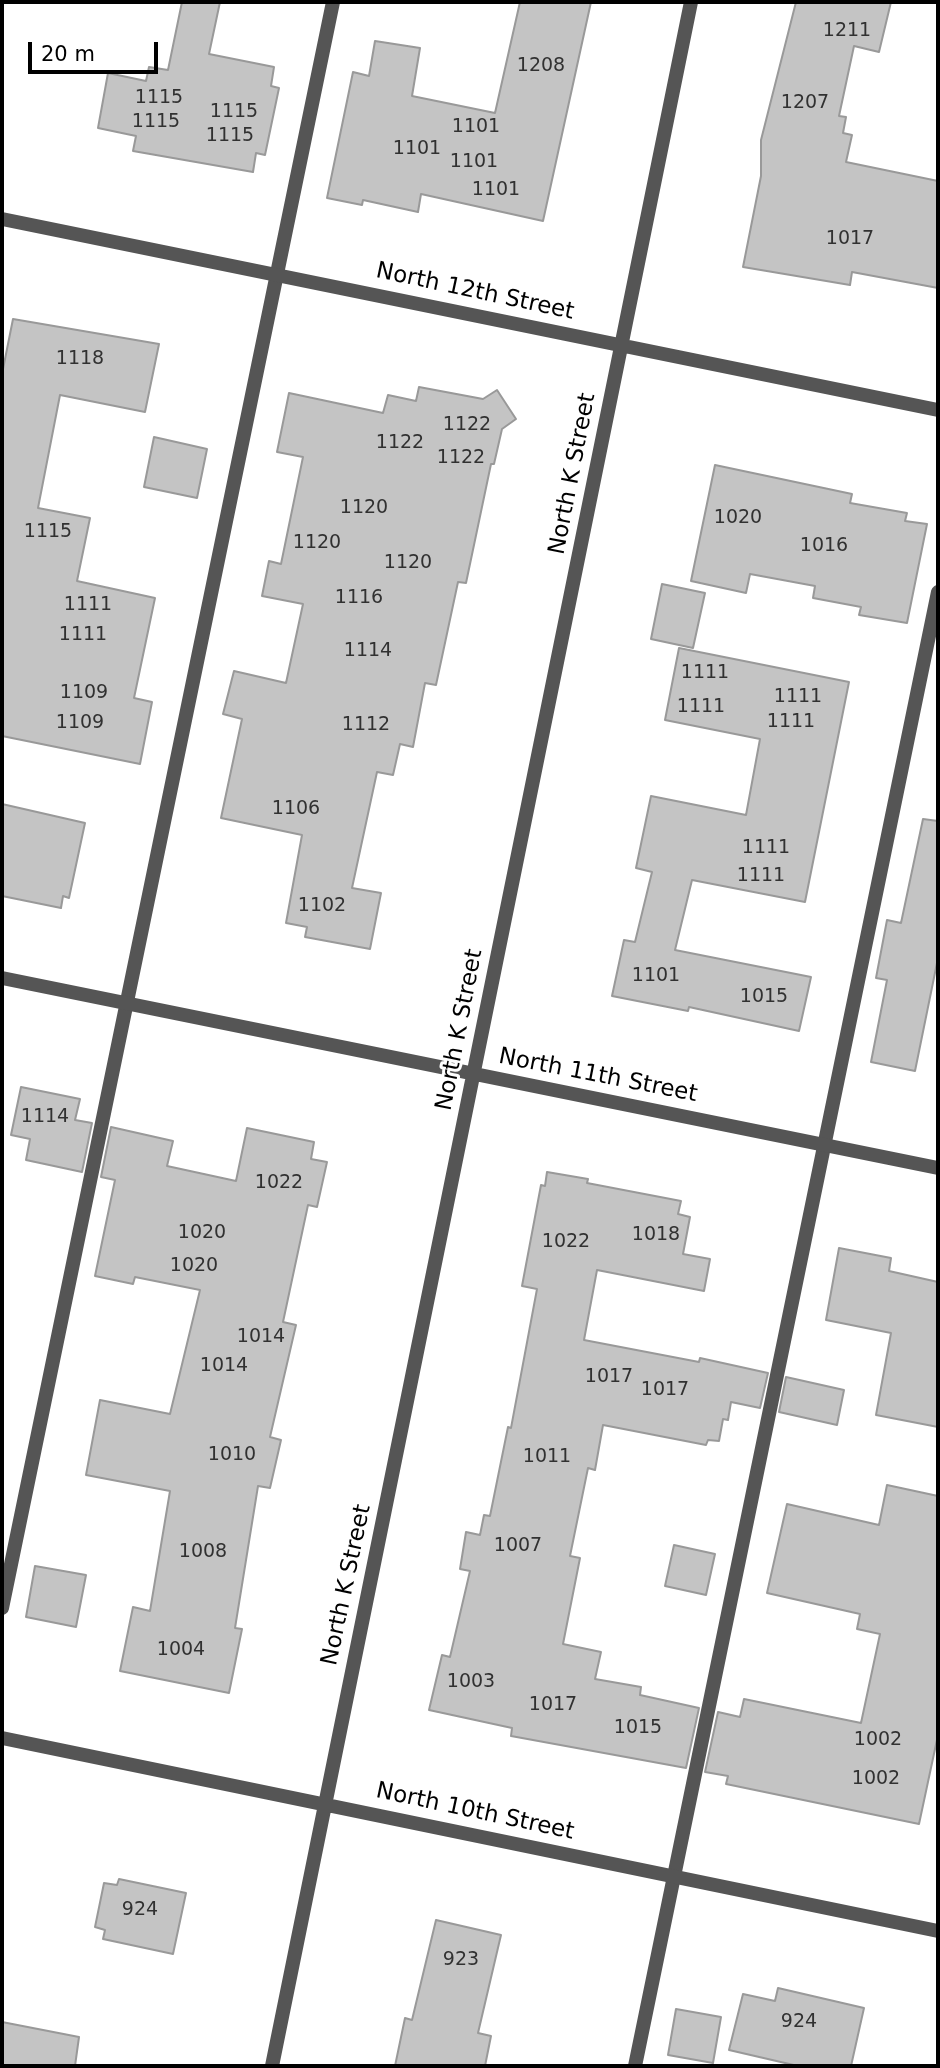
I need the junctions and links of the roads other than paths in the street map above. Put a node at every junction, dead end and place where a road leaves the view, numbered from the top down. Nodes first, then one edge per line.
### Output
1 (333, 2) edge
2 (691, 2) edge
3 (2, 219) edge
4 (276, 275) junction
5 (622, 345) junction
6 (938, 410) edge
7 (938, 592) edge
8 (2, 978) edge
9 (126, 1003) junction
10 (474, 1074) junction
11 (825, 1145) junction
12 (938, 1168) edge
13 (2, 1608) edge
14 (2, 1738) edge
15 (326, 1804) junction
16 (674, 1876) junction
17 (938, 1931) edge
18 (272, 2066) edge
19 (635, 2066) edge

1 - 4 street
2 - 5 street, North K Street
3 - 4 street, North 12th Street
4 - 5 street, North 12th Street
4 - 9 street
5 - 6 street, North 12th Street
5 - 10 street, North K Street
7 - 11 street
8 - 9 street, North 11th Street
9 - 10 street, North 11th Street
9 - 13 street
10 - 11 street, North 11th Street
10 - 15 street, North K Street
11 - 12 street, North 11th Street
11 - 16 street
14 - 15 street, North 10th Street
15 - 16 street, North 10th Street
15 - 18 street, North K Street
16 - 17 street, North 10th Street
16 - 19 street

